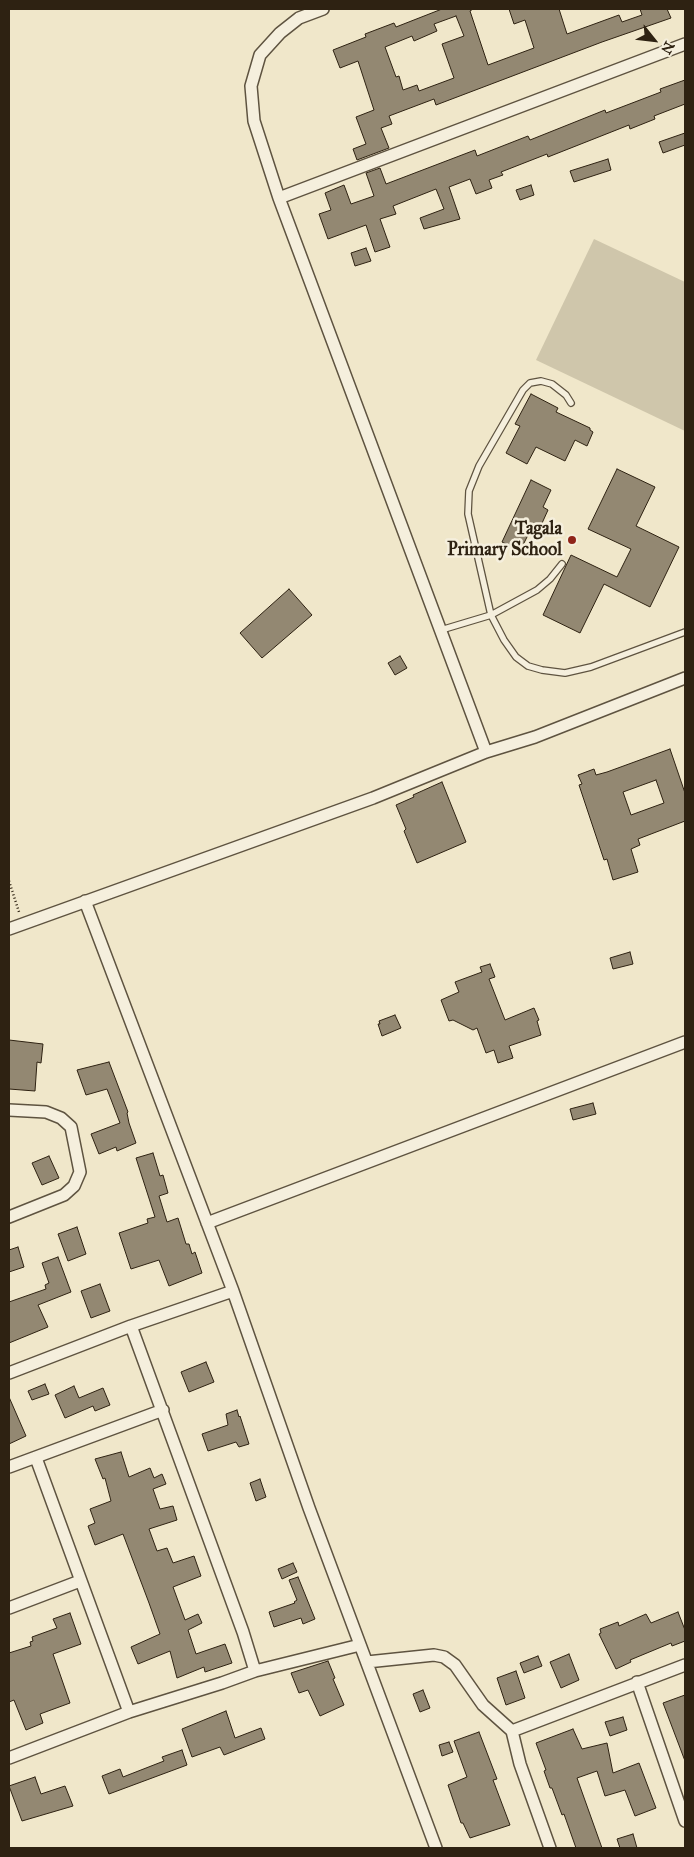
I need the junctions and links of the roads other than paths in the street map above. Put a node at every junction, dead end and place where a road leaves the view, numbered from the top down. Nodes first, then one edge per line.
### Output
1 (323, 9) edge
2 (685, 44) edge
3 (279, 198) junction
4 (571, 402) dead end
5 (562, 564) dead end
6 (491, 616) junction
7 (441, 630) junction
8 (685, 632) edge
9 (685, 678) edge
10 (486, 752) junction
11 (86, 901) junction
12 (9, 929) edge
13 (685, 1042) edge
14 (9, 1110) edge
15 (9, 1218) edge
16 (208, 1223) junction
17 (233, 1291) junction
18 (131, 1326) junction
19 (9, 1373) edge
20 (163, 1410) junction
21 (36, 1458) junction
22 (9, 1468) edge
23 (80, 1580) junction
24 (9, 1608) edge
25 (360, 1645) junction
26 (367, 1662) junction
27 (685, 1665) edge
28 (255, 1671) junction
29 (637, 1682) junction
30 (129, 1712) junction
31 (512, 1731) junction
32 (9, 1758) edge
33 (682, 1803) edge
34 (685, 1822) edge
35 (436, 1848) edge
36 (550, 1848) edge

1 - 3 street
2 - 3 street
3 - 7 street
4 - 6 lane
5 - 6 lane
6 - 7 lane
6 - 8 lane
7 - 10 street
9 - 10 street
10 - 11 street
11 - 12 street
11 - 16 street
13 - 16 street
14 - 15 street
16 - 17 street
17 - 18 street
17 - 25 street
18 - 19 street
18 - 20 street
20 - 21 street
20 - 28 street
21 - 22 street
21 - 23 street
23 - 24 street
23 - 30 street
25 - 26 street
25 - 28 street
26 - 31 street
26 - 35 street
27 - 29 street
28 - 30 street
29 - 31 street
29 - 33 street
30 - 32 street
31 - 36 street
33 - 34 street

